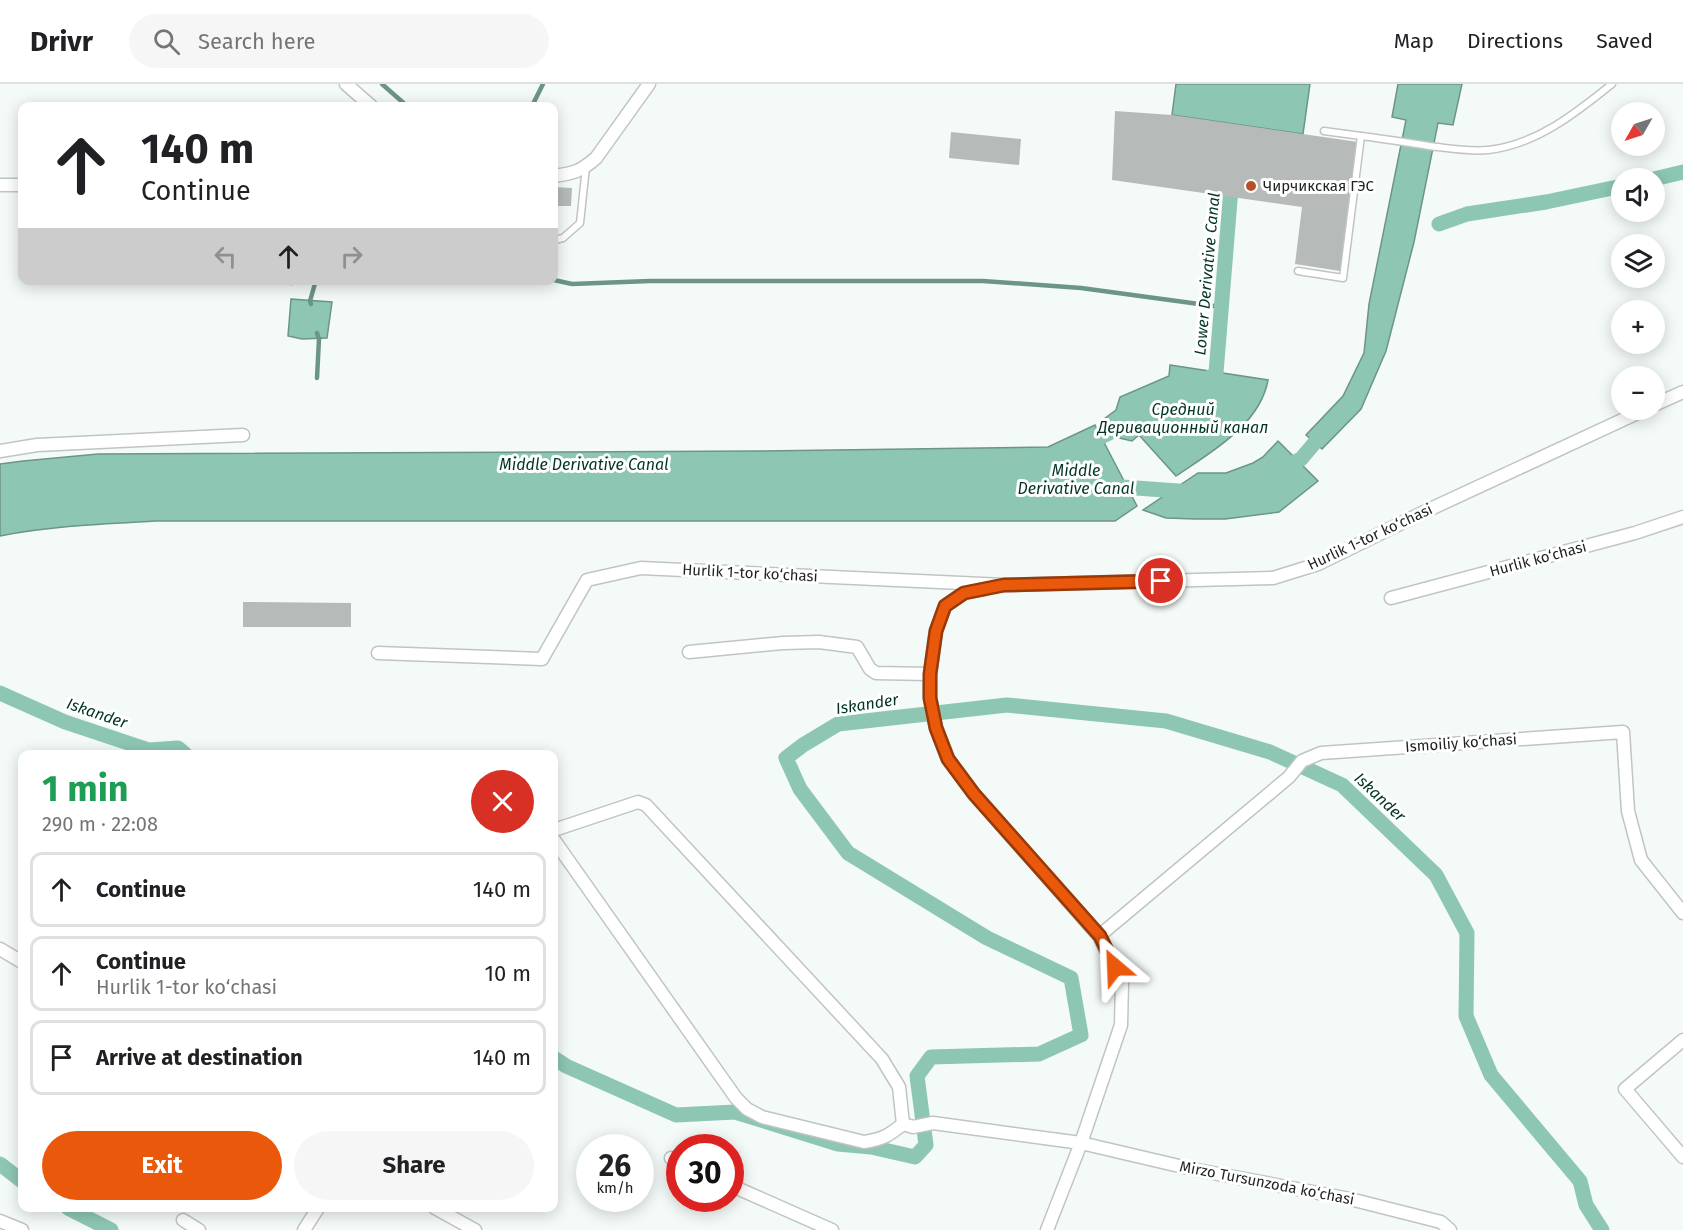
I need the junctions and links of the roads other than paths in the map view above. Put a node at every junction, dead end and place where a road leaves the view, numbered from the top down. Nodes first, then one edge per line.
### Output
1 (346, 84) edge
2 (649, 84) edge
3 (1612, 84) edge
4 (366, 102) edge
5 (1324, 131) dead end
6 (1361, 136) junction
7 (591, 162) junction
8 (558, 175) edge
9 (0, 185) edge
10 (18, 185) edge
11 (558, 239) edge
12 (1298, 271) dead end
13 (1683, 392) edge
14 (1665, 400) edge
15 (1622, 420) edge
16 (243, 435) dead end
17 (0, 451) edge
18 (1683, 517) edge
19 (1004, 585) junction
20 (1391, 598) dead end
21 (689, 652) dead end
22 (378, 653) dead end
23 (930, 674) junction
24 (558, 829) edge
25 (558, 846) edge
26 (1683, 913) edge
27 (1100, 936) junction
28 (0, 949) edge
29 (18, 960) edge
30 (1683, 1040) edge
31 (908, 1126) junction
32 (1081, 1143) junction
33 (1683, 1157) edge
34 (744, 1191) edge
35 (315, 1212) edge
36 (442, 1212) edge
37 (183, 1220) dead end
38 (0, 1221) edge
39 (22, 1230) edge
40 (199, 1230) edge
41 (304, 1230) edge
42 (475, 1230) edge
43 (832, 1230) edge
44 (1047, 1230) edge
45 (1450, 1230) edge

1 - 4 street
2 - 7 street
3 - 6 lane
5 - 6 lane
6 - 12 lane
7 - 8 street
7 - 11 lane
9 - 10 street
13 - 14 street
15 - 19 street, Hurlik 1-tor ko‘chasi
16 - 17 street
18 - 20 street, Hurlik ko‘chasi
19 - 22 street, Hurlik 1-tor ko‘chasi
19 - 23 street, Hurlik 1-tor ko‘chasi
21 - 23 street
23 - 27 street, Hurlik 1-tor ko‘chasi
24 - 31 street
25 - 31 street
26 - 27 street, Ismoiliy ko‘chasi
27 - 32 street, Hurlik 1-tor ko‘chasi
28 - 29 street
30 - 33 street
31 - 32 street, Mirzo Tursunzoda ko‘chasi
32 - 44 street, Hurlik 1-tor ko‘chasi
32 - 45 street, Mirzo Tursunzoda ko‘chasi
34 - 43 street
35 - 41 street
36 - 42 street
37 - 40 street
38 - 39 street

